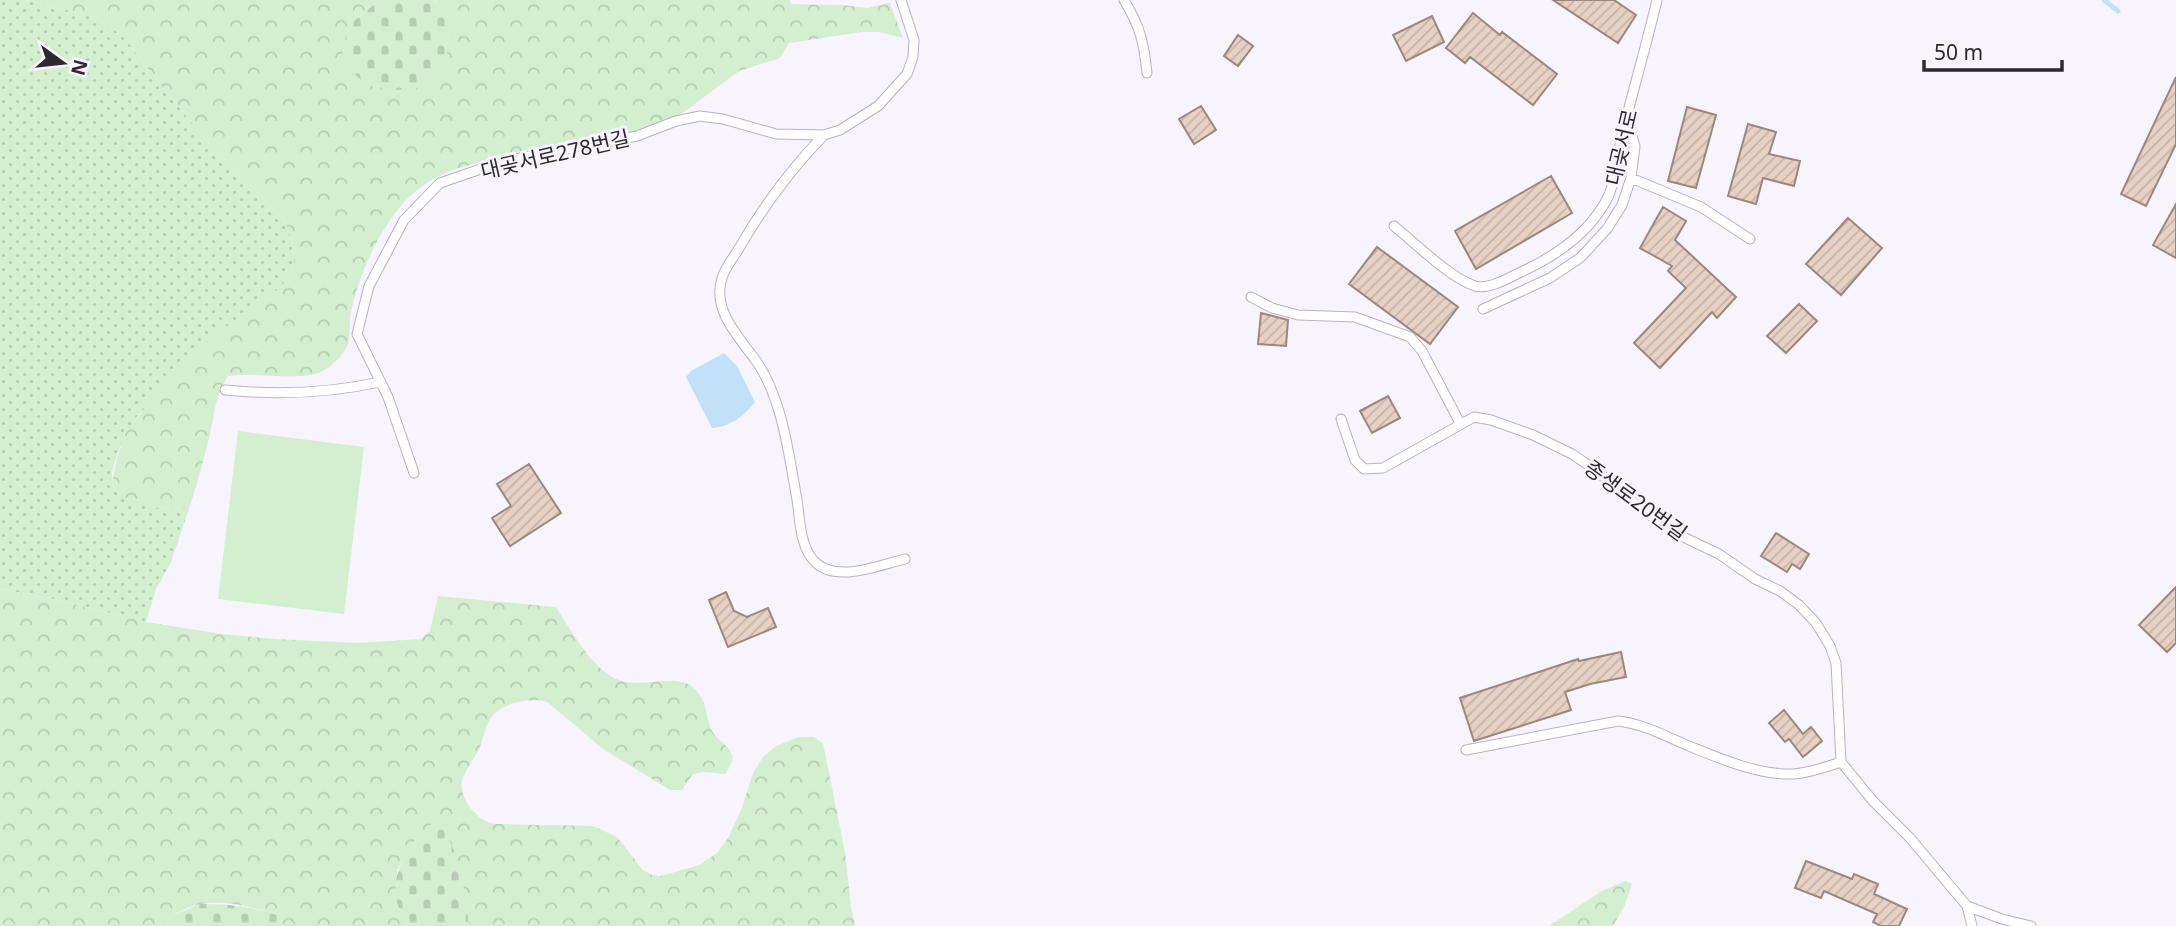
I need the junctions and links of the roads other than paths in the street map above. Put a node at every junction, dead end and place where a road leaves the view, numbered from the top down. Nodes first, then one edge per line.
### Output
1 (901, 0) edge
2 (1124, 0) edge
3 (1657, 0) edge
4 (1147, 74) dead end
5 (1627, 118) junction
6 (824, 135) junction
7 (1631, 178) junction
8 (1394, 226) dead end
9 (1750, 239) dead end
10 (1251, 297) dead end
11 (1483, 309) dead end
12 (380, 382) junction
13 (225, 390) dead end
14 (1341, 419) dead end
15 (1460, 423) junction
16 (414, 472) dead end
17 (905, 559) dead end
18 (1466, 750) dead end
19 (1841, 762) junction
20 (1967, 906) junction
21 (1972, 926) edge
22 (2031, 926) edge

1 - 6 lane, 대곶서로278번길
2 - 4 lane
3 - 5 lane, 대곶서로
5 - 7 lane
5 - 8 lane, 대곶서로
6 - 12 lane, 대곶서로278번길
6 - 17 lane, 대곶서로278번길
7 - 9 lane
7 - 11 lane
10 - 15 lane
12 - 13 lane
12 - 16 lane, 대곶서로278번길
14 - 15 lane, 종생로20번길
15 - 19 lane, 종생로20번길
18 - 19 lane
19 - 20 lane
20 - 21 lane
20 - 22 lane

